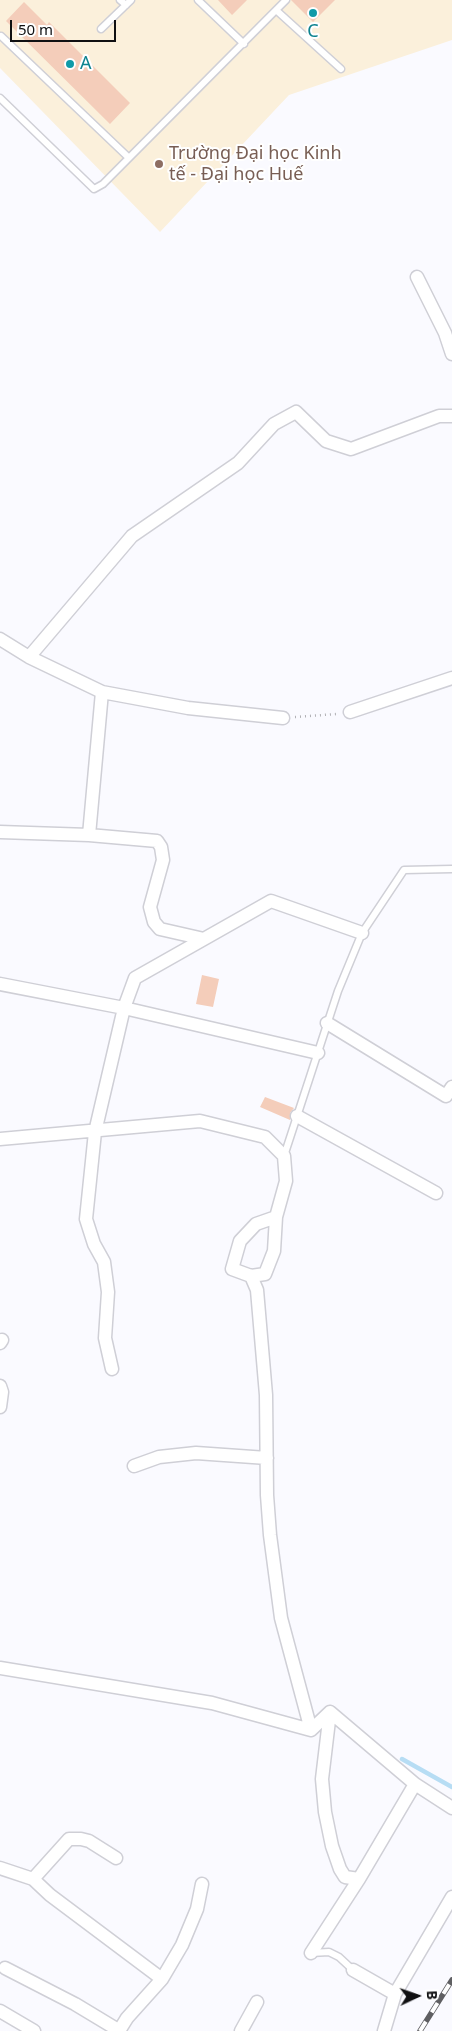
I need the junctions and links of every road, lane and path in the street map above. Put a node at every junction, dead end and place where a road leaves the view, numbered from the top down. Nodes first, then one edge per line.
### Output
1 (120, 0) edge
2 (198, 0) edge
3 (286, 0) edge
4 (129, 3) edge
5 (276, 10) junction
6 (101, 29) dead end
7 (2, 36) dead end
8 (244, 44) junction
9 (341, 69) dead end
10 (0, 98) edge
11 (128, 158) junction
12 (417, 277) dead end
13 (452, 354) edge
14 (452, 416) edge
15 (0, 639) edge
16 (29, 657) junction
17 (452, 678) edge
18 (102, 692) junction
19 (350, 712) joint
20 (283, 718) joint
21 (0, 832) edge
22 (88, 836) junction
23 (452, 869) edge
24 (362, 933) junction
25 (204, 939) junction
26 (0, 984) edge
27 (124, 1008) junction
28 (327, 1024) junction
29 (318, 1053) junction
30 (452, 1087) edge
31 (297, 1116) junction
32 (95, 1132) junction
33 (0, 1139) edge
34 (284, 1156) junction
35 (436, 1193) dead end
36 (276, 1217) junction
37 (251, 1276) junction
38 (112, 1370) dead end
39 (0, 1386) edge
40 (0, 1407) edge
41 (267, 1458) junction
42 (134, 1466) dead end
43 (0, 1668) edge
44 (330, 1712) junction
45 (311, 1730) junction
46 (415, 1784) junction
47 (452, 1808) edge
48 (116, 1858) dead end
49 (0, 1868) edge
50 (33, 1879) junction
51 (360, 1879) junction
52 (202, 1884) dead end
53 (452, 1897) edge
54 (311, 1953) joint
55 (5, 1968) dead end
56 (353, 1970) joint
57 (162, 1979) junction
58 (395, 1994) junction
59 (257, 2002) dead end
60 (0, 2011) edge
61 (34, 2031) edge
62 (118, 2031) edge
63 (241, 2031) edge
64 (384, 2031) edge

1 - 4 lane
2 - 8 lane
3 - 5 lane
4 - 6 lane
5 - 8 lane
5 - 9 lane
7 - 11 lane
8 - 11 lane
10 - 11 lane
12 - 13 street
14 - 16 street
15 - 16 street
16 - 18 street
17 - 19 street
18 - 20 street
18 - 22 street
19 - 20 path
21 - 22 street
22 - 25 street
23 - 24 lane
24 - 25 street
24 - 28 lane
25 - 27 street
26 - 27 street
27 - 29 street
27 - 32 street
28 - 29 lane
28 - 30 street
29 - 31 lane
31 - 34 lane
31 - 35 street
32 - 33 street
32 - 34 street
32 - 38 street
34 - 36 street
36 - 37 street
36 - 37 street
37 - 41 street
39 - 40 street
41 - 42 street
41 - 45 street
43 - 45 street
44 - 45 street
44 - 46 street
44 - 51 street
46 - 47 street
46 - 51 street
48 - 50 street
49 - 50 street
50 - 57 street
51 - 54 street
52 - 57 street
53 - 58 street
54 - 56 lane
55 - 62 street
56 - 58 street
57 - 62 street
58 - 64 street
59 - 63 street
60 - 61 street

